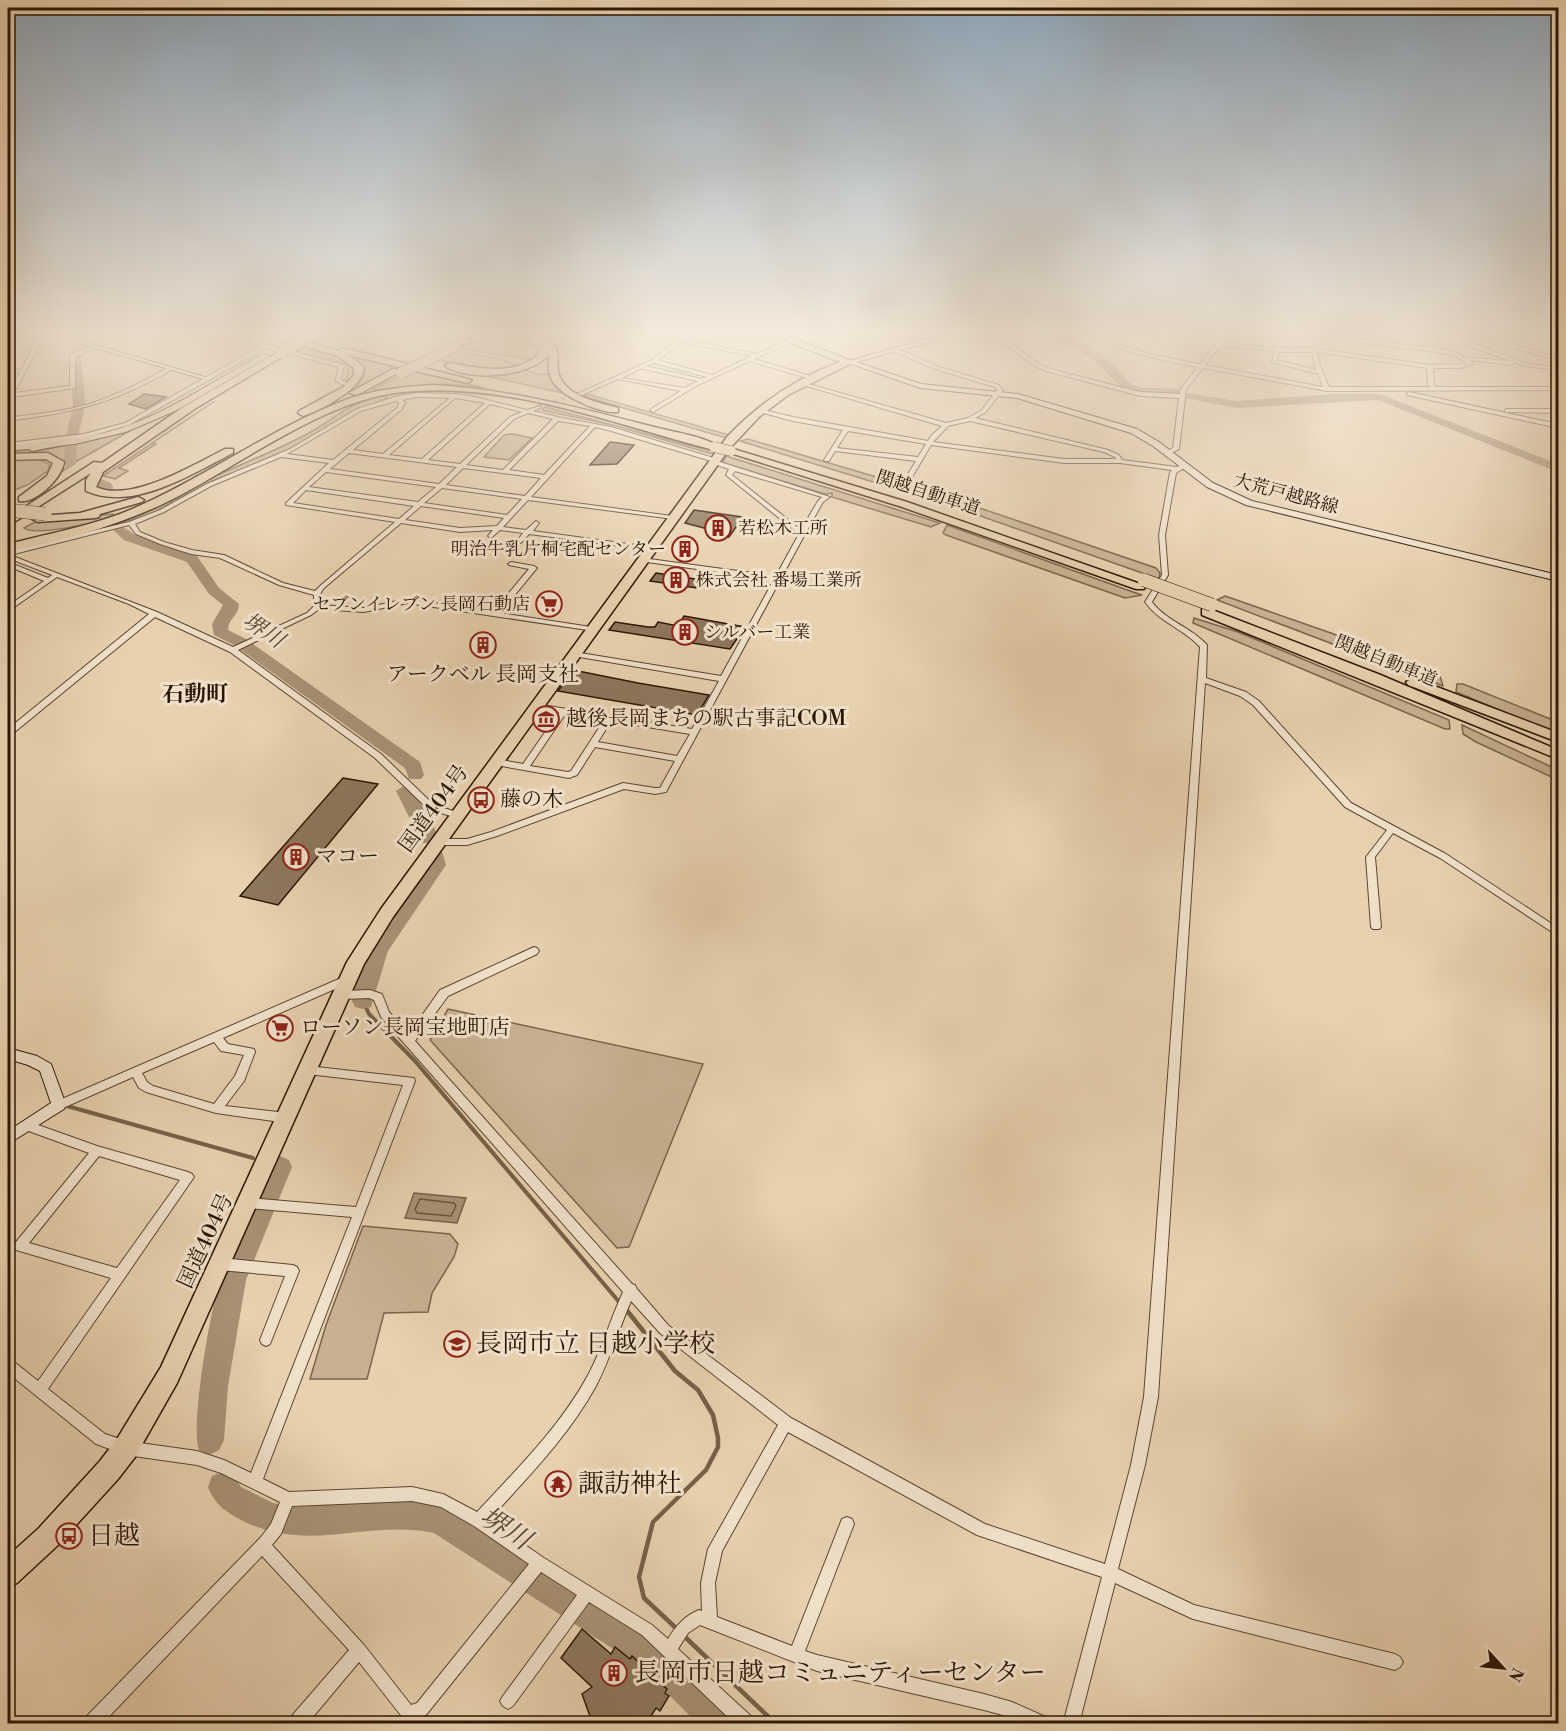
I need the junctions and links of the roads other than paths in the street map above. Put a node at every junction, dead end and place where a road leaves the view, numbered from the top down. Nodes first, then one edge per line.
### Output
1 (60, 413) edge
2 (150, 413) edge
3 (160, 413) edge
4 (170, 413) edge
5 (181, 413) edge
6 (182, 413) edge
7 (303, 413) edge
8 (310, 413) edge
9 (324, 413) edge
10 (332, 413) edge
11 (354, 413) edge
12 (394, 413) edge
13 (435, 413) edge
14 (477, 413) edge
15 (523, 413) edge
16 (533, 413) edge
17 (577, 413) tunnel mouth
18 (580, 413) tunnel mouth
19 (590, 413) edge
20 (619, 413) edge
21 (757, 413) edge
22 (768, 413) edge
23 (908, 413) edge
24 (981, 413) edge
25 (1073, 413) edge
26 (1179, 413) edge
27 (1498, 413) edge
28 (9, 417) edge
29 (556, 419) junction
30 (970, 419) junction
31 (594, 425) junction
32 (946, 425) junction
33 (1558, 426) edge
34 (274, 429) junction
35 (846, 429) junction
36 (287, 433) junction
37 (8, 435) edge
38 (674, 435) junction
39 (64, 442) joint
40 (927, 443) junction
41 (834, 449) junction
42 (347, 451) junction
43 (8, 452) edge
44 (226, 453) junction
45 (715, 453) junction
46 (1168, 453) junction
47 (281, 455) junction
48 (240, 456) junction
49 (384, 456) junction
50 (918, 459) junction
51 (827, 460) dead end
52 (423, 461) junction
53 (1120, 461) junction
54 (334, 462) junction
55 (462, 467) junction
56 (1180, 467) junction
57 (733, 468) junction
58 (324, 470) junction
59 (504, 472) junction
60 (545, 477) junction
61 (905, 484) dead end
62 (441, 486) junction
63 (304, 488) junction
64 (8, 496) edge
65 (526, 498) junction
66 (419, 504) junction
67 (8, 510) edge
68 (8, 515) edge
69 (41, 517) junction
70 (508, 517) junction
71 (672, 518) junction
72 (397, 521) junction
73 (131, 523) junction
74 (536, 523) dead end
75 (8, 524) edge
76 (498, 528) junction
77 (528, 533) junction
78 (802, 534) junction
79 (491, 536) dead end
80 (520, 541) dead end
81 (8, 548) edge
82 (8, 554) edge
83 (646, 554) junction
84 (8, 564) edge
85 (511, 564) dead end
86 (56, 575) junction
87 (760, 576) dead end
88 (1558, 578) edge
89 (48, 580) junction
90 (317, 594) junction
91 (317, 607) junction
92 (1209, 608) junction
93 (8, 609) edge
94 (155, 613) junction
95 (495, 614) junction
96 (591, 629) junction
97 (236, 648) junction
98 (574, 654) junction
99 (723, 679) junction
100 (1203, 680) junction
101 (1430, 696) junction
102 (536, 706) junction
103 (564, 711) junction
104 (1474, 714) junction
105 (609, 718) junction
106 (694, 732) junction
107 (8, 733) edge
108 (1558, 738) edge
109 (593, 744) junction
110 (1558, 744) edge
111 (1558, 755) edge
112 (679, 759) junction
113 (496, 762) junction
114 (1558, 762) edge
115 (526, 766) junction
116 (457, 815) junction
117 (1392, 829) junction
118 (438, 842) junction
119 (1376, 927) dead end
120 (1558, 932) edge
121 (534, 951) dead end
122 (349, 990) junction
123 (216, 1037) junction
124 (410, 1041) junction
125 (8, 1054) edge
126 (308, 1070) junction
127 (136, 1072) junction
128 (59, 1105) junction
129 (216, 1109) junction
130 (287, 1118) junction
131 (27, 1126) junction
132 (8, 1138) edge
133 (97, 1151) junction
134 (258, 1203) junction
135 (359, 1212) junction
136 (232, 1265) junction
137 (117, 1274) junction
138 (631, 1289) junction
139 (266, 1340) dead end
140 (8, 1365) edge
141 (40, 1389) junction
142 (786, 1423) junction
143 (126, 1448) junction
144 (255, 1482) junction
145 (288, 1499) junction
146 (478, 1521) junction
147 (847, 1524) dead end
148 (262, 1546) junction
149 (539, 1563) junction
150 (1110, 1573) junction
151 (8, 1574) edge
152 (587, 1593) junction
153 (710, 1620) junction
154 (669, 1649) junction
155 (359, 1650) junction
156 (796, 1654) junction
157 (1395, 1662) dead end
158 (508, 1701) dead end
159 (91, 1724) edge
160 (296, 1724) edge
161 (747, 1724) edge
162 (1042, 1724) edge
163 (1071, 1724) edge

1 - 28 street
2 - 43 street
3 - 39 main road
4 - 68 highway
5 - 75 highway
6 - 44 highway
7 - 34 highway
8 - 34 highway
9 - 36 highway
10 - 36 highway
11 - 47 street
12 - 42 street
13 - 49 street
14 - 52 street
15 - 55 street
16 - 29 street
17 - 45 highway, 関越自動車道
18 - 38 highway
19 - 38 highway, 関越自動車道
20 - 45 highway
21 - 45 highway, 国道404号
22 - 35 street
23 - 32 street
24 - 30 street
25 - 46 main road, 大荒戸越路線
26 - 46 street
27 - 33 street
28 - 37 street
29 - 31 street
29 - 59 street
30 - 32 street
30 - 53 street
31 - 45 street
31 - 60 street
32 - 40 street
34 - 44 highway
35 - 40 street
35 - 41 street
36 - 48 highway
38 - 45 highway, 関越自動車道
39 - 43 highway
40 - 50 street
40 - 53 street
41 - 50 street
41 - 51 street
42 - 49 street
42 - 54 street
43 - 64 highway
43 - 67 highway
44 - 69 highway
45 - 57 street
45 - 71 highway, 国道404号
45 - 92 highway, 関越自動車道, bridge
46 - 56 main road, 大荒戸越路線
47 - 54 street
47 - 73 street
48 - 69 highway
48 - 81 highway
49 - 52 street
50 - 61 street
52 - 55 street
53 - 56 street
54 - 58 street
55 - 59 street
55 - 62 street
56 - 88 main road, 大荒戸越路線
56 - 100 street
57 - 78 street
57 - 78 street
58 - 62 street
58 - 63 street
59 - 60 street
60 - 65 street
62 - 65 street
62 - 66 street
63 - 66 street
63 - 72 street
65 - 70 street
65 - 71 street
66 - 70 street
66 - 72 street
67 - 69 highway, bridge
68 - 69 highway
70 - 76 street
71 - 83 highway, 国道404号
72 - 76 street
72 - 90 street
73 - 82 street
73 - 90 street
74 - 77 street
76 - 77 street
76 - 79 street
77 - 80 street
77 - 83 street
78 - 99 street
82 - 86 street
83 - 87 street
83 - 96 highway, 国道404号
84 - 89 street
85 - 95 street
86 - 89 street
86 - 94 street
89 - 93 street
90 - 91 street
91 - 95 street
91 - 97 street
92 - 101 highway, 関越自動車道
92 - 101 highway, 関越自動車道
94 - 97 street
94 - 107 street
95 - 96 street
96 - 98 highway, 国道404号
97 - 116 street
98 - 99 street
98 - 102 highway, 国道404号
99 - 106 street
100 - 117 street
100 - 150 street
101 - 104 highway
102 - 103 street
102 - 113 highway, 国道404号
103 - 105 street
103 - 115 street
104 - 108 highway
104 - 110 highway
104 - 111 highway
104 - 114 highway
105 - 106 street
105 - 109 street
106 - 112 street
109 - 112 street
109 - 115 street
112 - 118 street
113 - 115 street
113 - 116 highway, 国道404号
116 - 118 highway, 国道404号
117 - 119 street
117 - 120 street
118 - 122 highway, 国道404号
121 - 124 street
122 - 123 street
122 - 124 street
122 - 126 highway, 国道404号
123 - 127 street
123 - 129 street
124 - 138 street
125 - 128 main road
126 - 130 highway, 国道404号
126 - 135 street
127 - 128 street
127 - 129 street
128 - 131 main road
129 - 130 street
130 - 134 highway, 国道404号
131 - 132 main road
131 - 133 street
133 - 137 street
133 - 137 street
134 - 135 street
134 - 136 highway, 国道404号
135 - 144 street
136 - 139 street
136 - 143 highway, 国道404号
137 - 141 street
138 - 142 street
138 - 146 street
140 - 141 street
141 - 143 street
142 - 150 street
142 - 153 street
143 - 144 street
143 - 151 highway, 国道404号
144 - 145 street
145 - 146 street
145 - 148 street
146 - 149 street
147 - 156 street
148 - 155 street
148 - 159 street
149 - 152 street
149 - 155 street
150 - 157 street
150 - 163 street
152 - 154 street
152 - 158 street
153 - 154 street
153 - 156 street
154 - 161 street
155 - 160 street
156 - 162 street

